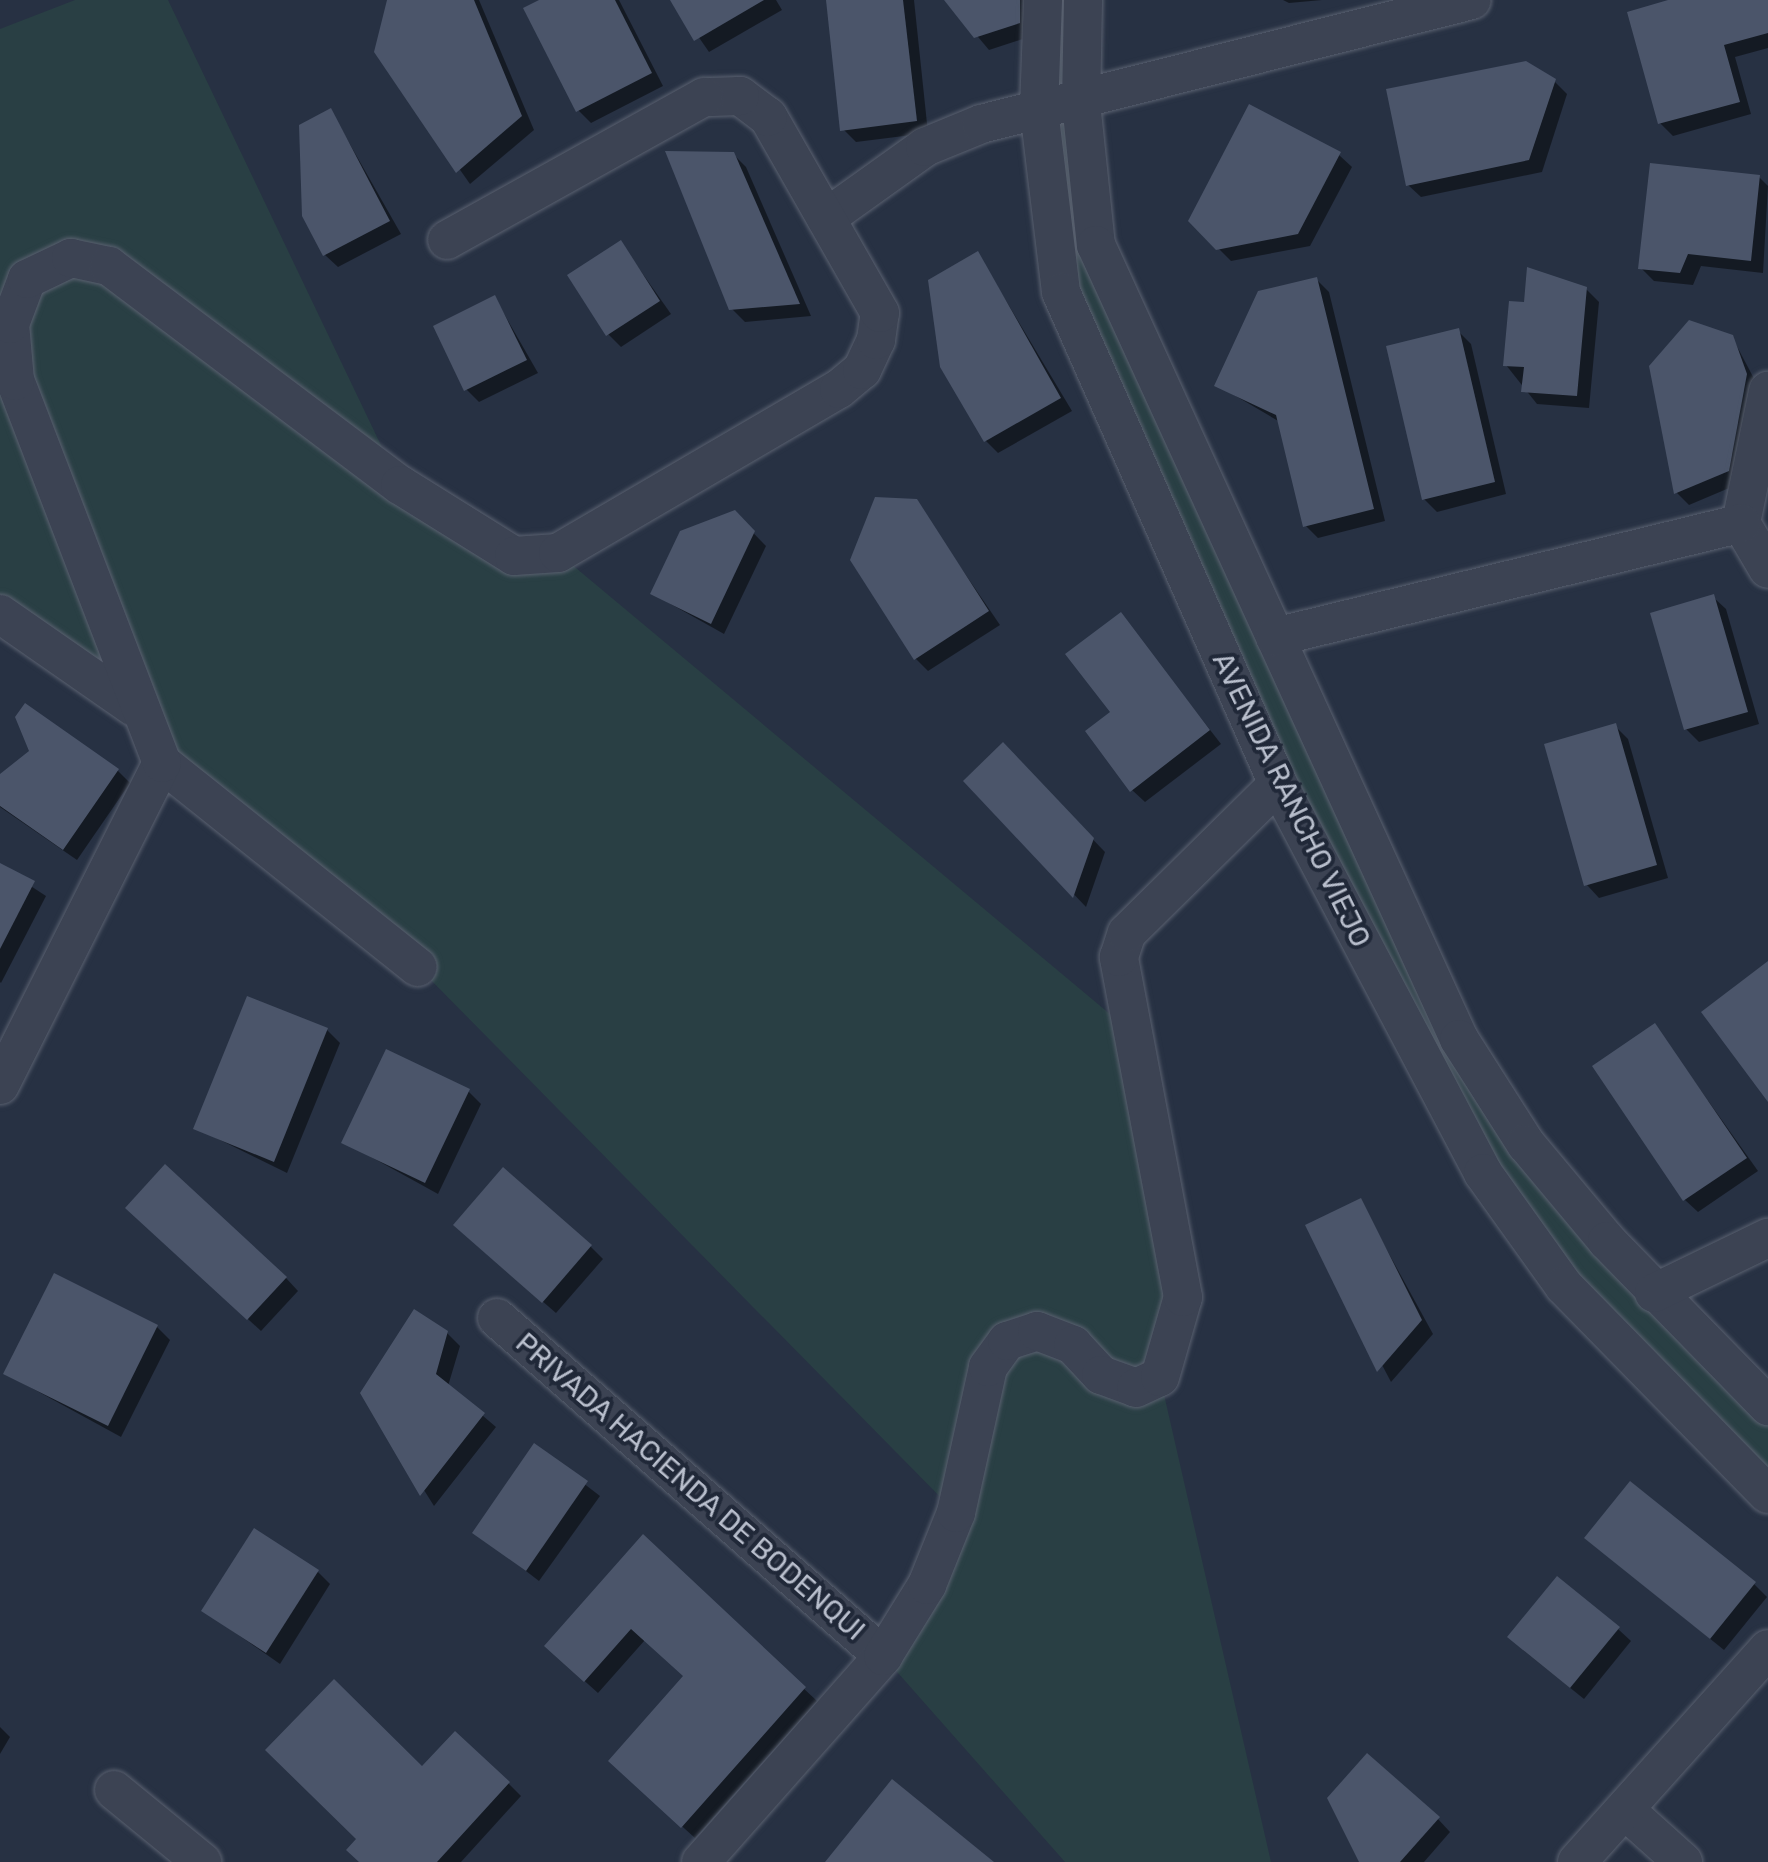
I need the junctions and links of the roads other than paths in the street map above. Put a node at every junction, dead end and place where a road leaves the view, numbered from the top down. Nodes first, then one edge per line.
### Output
1 (1043, 0) edge
2 (1083, 0) edge
3 (1472, 0) edge
4 (1081, 103) junction
5 (1040, 110) junction
6 (826, 218) junction
7 (446, 240) dead end
8 (1768, 391) edge
9 (1741, 523) junction
10 (1768, 568) edge
11 (1249, 580) junction
12 (1199, 607) junction
13 (0, 614) edge
14 (1275, 637) junction
15 (134, 707) junction
16 (162, 762) junction
17 (1278, 784) junction
18 (1366, 839) junction
19 (1319, 864) junction
20 (418, 967) dead end
21 (0, 1085) edge
22 (1768, 1238) edge
23 (1654, 1293) junction
24 (497, 1318) dead end
25 (1768, 1406) edge
26 (1768, 1494) edge
27 (1768, 1649) edge
28 (883, 1656) junction
29 (114, 1790) dead end
30 (1625, 1810) junction
31 (202, 1862) edge
32 (701, 1862) edge
33 (1577, 1862) edge
34 (1683, 1862) edge

1 - 5 street, AVENIDA RANCHO VIEJO
2 - 4 street, AVENIDA RANCHO VIEJO
3 - 4 street
4 - 5 street
4 - 11 street, AVENIDA RANCHO VIEJO
5 - 6 street
5 - 12 street, AVENIDA RANCHO VIEJO
6 - 7 street
6 - 15 street
8 - 9 street
9 - 10 street
9 - 14 street
11 - 12 street
11 - 14 street, AVENIDA RANCHO VIEJO
12 - 17 street, AVENIDA RANCHO VIEJO
13 - 15 street
14 - 18 street, AVENIDA RANCHO VIEJO
15 - 16 street
16 - 20 street
16 - 21 street
17 - 19 street, AVENIDA RANCHO VIEJO
17 - 28 street, PRIVADA HACIENDA DE BODENQUI
18 - 19 street
18 - 23 street, AVENIDA RANCHO VIEJO
19 - 26 street, AVENIDA RANCHO VIEJO
22 - 23 street
23 - 25 street, AVENIDA RANCHO VIEJO
24 - 28 street, PRIVADA HACIENDA DE BODENQUI
27 - 30 street
28 - 32 street, PRIVADA HACIENDA DE BODENQUI
29 - 31 street
30 - 33 street
30 - 34 street

